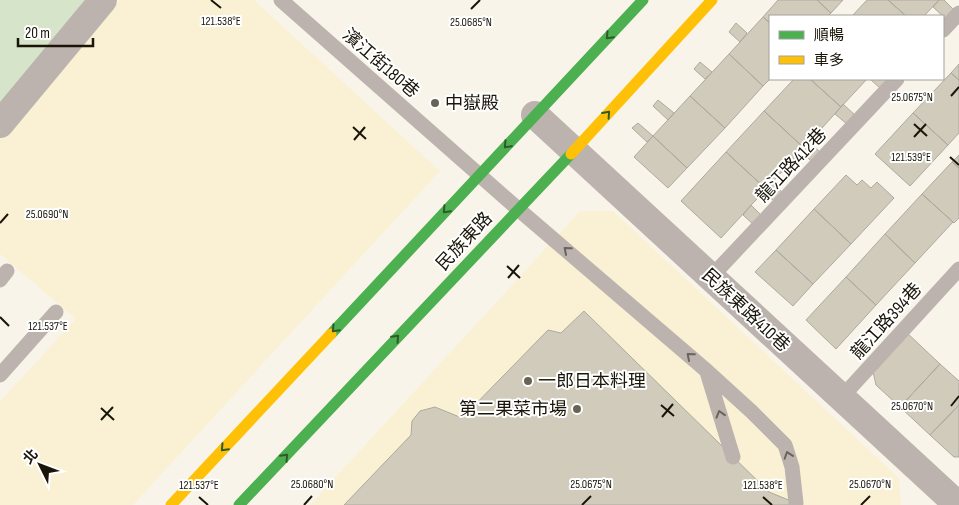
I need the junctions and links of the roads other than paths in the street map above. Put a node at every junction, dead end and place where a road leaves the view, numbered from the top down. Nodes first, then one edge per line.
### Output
1 (103, 0) edge
2 (281, 0) edge
3 (642, 0) edge
4 (712, 0) edge
5 (959, 13) edge
6 (944, 29) edge
7 (896, 80) edge
8 (535, 115) junction
9 (0, 124) edge
10 (574, 150) junction
11 (479, 174) junction
12 (518, 209) junction
13 (959, 269) edge
14 (711, 277) junction
15 (56, 312) dead end
16 (707, 371) junction
17 (0, 375) edge
18 (842, 398) junction
19 (733, 456) dead end
20 (955, 501) edge
21 (796, 502) dead end
22 (171, 505) edge
23 (240, 505) edge

1 - 9 street
2 - 11 lane, 濱江街180巷
3 -> 8 street, 民族東路
10 -> 4 street, 民族東路
5 - 6 lane
7 - 14 lane, 龍江路412巷
8 - 10 street, 民族東路410巷
8 -> 11 street, 民族東路
10 - 12 street, 民族東路
10 - 14 street, 民族東路410巷
11 - 12 lane, 濱江街180巷
11 -> 22 street, 民族東路
16 -> 12 lane, 濱江街180巷
23 -> 12 street, 民族東路
13 - 18 lane, 龍江路394巷
14 - 18 street, 民族東路410巷
15 - 17 lane
19 -> 16 lane
21 -> 16 lane, 濱江街180巷
18 - 20 street, 民族東路410巷

